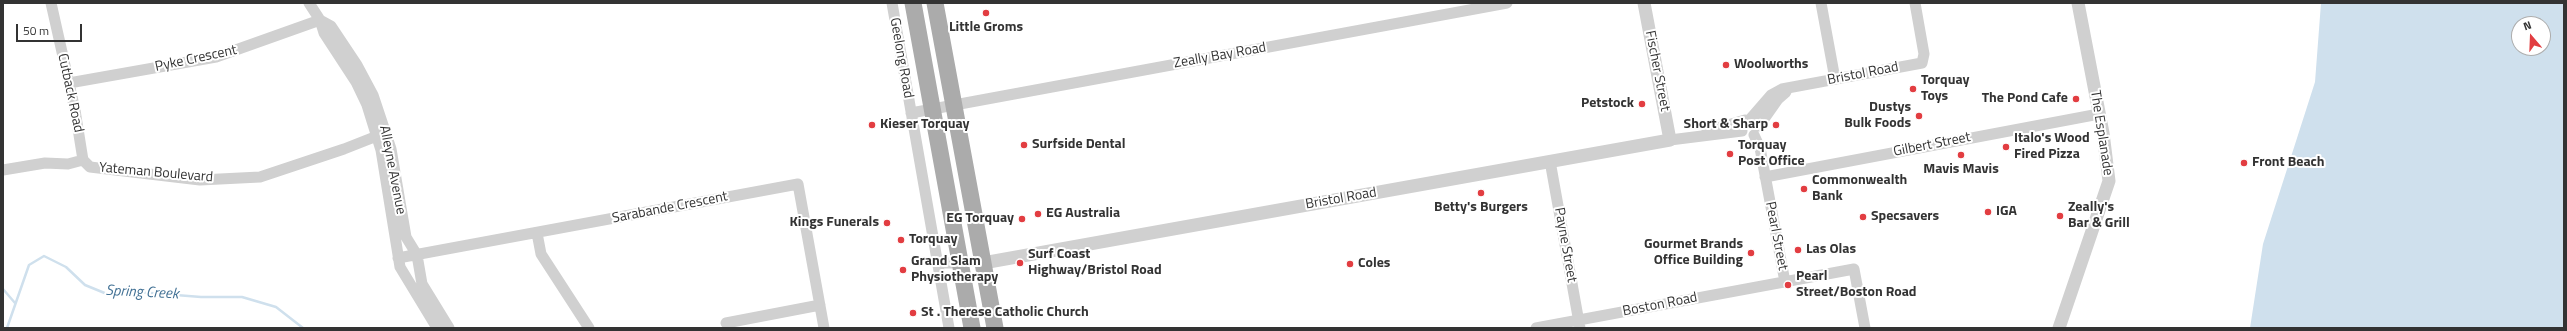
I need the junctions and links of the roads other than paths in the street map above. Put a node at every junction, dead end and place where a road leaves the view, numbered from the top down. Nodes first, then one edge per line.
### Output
1 (51, 3) edge
2 (309, 3) edge
3 (892, 3) edge
4 (913, 3) edge
5 (935, 3) edge
6 (1507, 3) edge
7 (1644, 3) edge
8 (1821, 3) edge
9 (1915, 3) edge
10 (2078, 3) edge
11 (320, 20) junction
12 (1835, 79) junction
13 (69, 83) junction
14 (1804, 85) junction
15 (953, 105) junction
16 (932, 109) junction
17 (911, 112) junction
18 (2099, 114) junction
19 (1748, 119) junction
20 (1742, 131) junction
21 (1756, 131) junction
22 (1699, 135) junction
23 (377, 136) junction
24 (1670, 140) junction
25 (83, 160) junction
26 (1550, 162) junction
27 (3, 170) edge
28 (1765, 177) junction
29 (537, 233) junction
30 (417, 255) junction
31 (398, 258) junction
32 (937, 263) junction
33 (960, 263) junction
34 (983, 263) junction
35 (1785, 282) junction
36 (820, 305) junction
37 (726, 323) dead end
38 (1579, 324) edge
39 (437, 328) edge
40 (449, 328) edge
41 (589, 328) edge
42 (824, 328) edge
43 (949, 328) edge
44 (972, 328) edge
45 (995, 328) edge
46 (1536, 328) edge
47 (1865, 328) edge
48 (2059, 328) edge

1 - 13 street, Cutback Road
2 - 11 street, Alleyne Avenue
3 - 17 street, Geelong Road
4 - 16 main road
5 - 15 main road
6 - 15 street, Zeally Bay Road
7 - 24 street, Fischer Street
8 - 12 street
9 - 12 street, Bristol Road
10 - 18 street, The Esplanade
11 - 13 street, Pyke Crescent
11 - 23 street, Alleyne Avenue
11 - 30 street, Alleyne Avenue
12 - 14 street, Bristol Road
13 - 25 street, Cutback Road
14 - 19 street, Bristol Road
14 - 21 street, Bristol Road
15 - 16 street, Zeally Bay Road
15 - 34 main road
16 - 17 street, Geelong Road
16 - 33 main road
17 - 32 street, Geelong Road
18 - 28 street, Gilbert Street
18 - 48 street, The Esplanade
19 - 20 street
19 - 21 street
19 - 22 street, Bristol Road
20 - 21 street
20 - 22 street, Bristol Road
21 - 28 street, Pearl Street
22 - 24 street, Bristol Road
23 - 25 street, Yateman Boulevard
23 - 31 street, Alleyne Avenue
24 - 26 street, Bristol Road
25 - 27 street, Yateman Boulevard
26 - 34 street, Bristol Road
26 - 38 street, Payne Street
28 - 35 street, Pearl Street
29 - 30 street, Sarabande Crescent
29 - 36 street, Sarabande Crescent
29 - 41 street
30 - 31 street, Sarabande Crescent
30 - 40 street, Alleyne Avenue
31 - 39 street, Alleyne Avenue
32 - 33 street
32 - 43 street, Geelong Road
33 - 34 main road
33 - 44 main road
34 - 45 main road
35 - 38 street, Boston Road
35 - 47 street, Pearl Street
36 - 37 street
36 - 42 street, Sarabande Crescent
38 - 46 street, Boston Road

